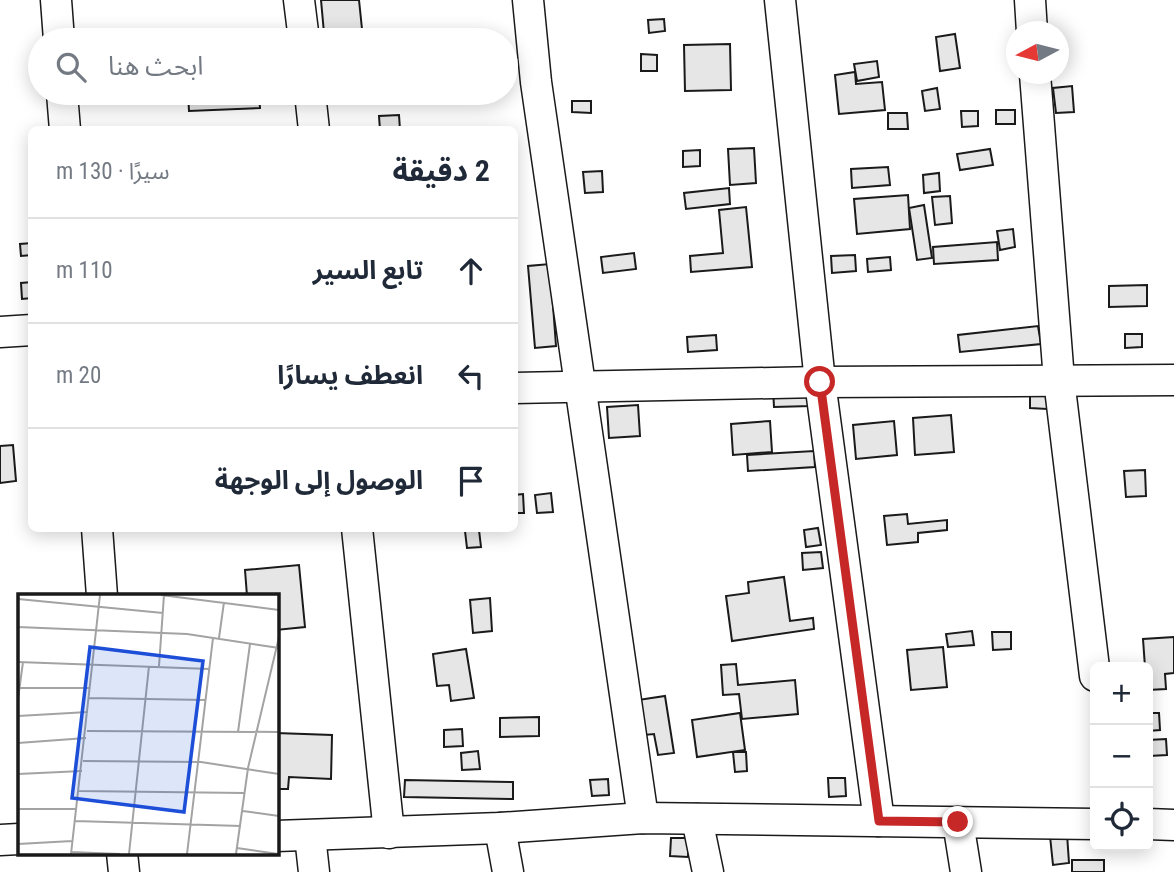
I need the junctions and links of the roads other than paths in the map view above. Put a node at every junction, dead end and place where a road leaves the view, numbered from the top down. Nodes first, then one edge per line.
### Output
1 (56, 0) edge
2 (299, 0) edge
3 (528, 0) edge
4 (780, 0) edge
5 (1030, 0) edge
6 (1031, 21) edge
7 (58, 28) edge
8 (302, 28) edge
9 (1036, 84) edge
10 (63, 105) edge
11 (311, 105) edge
12 (65, 126) edge
13 (314, 126) edge
14 (28, 330) edge
15 (0, 332) edge
16 (1059, 380) junction
17 (1174, 380) edge
18 (820, 382) junction
19 (581, 385) junction
20 (518, 388) edge
21 (97, 532) edge
22 (357, 532) edge
23 (102, 594) edge
24 (1093, 662) edge
25 (643, 818) junction
26 (697, 819) junction
27 (879, 821) junction
28 (958, 822) junction
29 (1090, 824) edge
30 (1153, 824) edge
31 (1174, 825) edge
32 (499, 828) junction
33 (388, 833) junction
34 (278, 836) edge
35 (310, 836) junction
36 (18, 839) edge
37 (0, 840) edge
38 (122, 854) edge
39 (124, 872) edge
40 (314, 872) edge
41 (508, 872) edge
42 (708, 872) edge
43 (966, 872) edge

1 - 7 street
2 - 8 street
3 - 19 street
4 - 18 street
5 - 6 street
9 - 16 street
10 - 12 street
11 - 13 street
14 - 15 street
16 - 17 street
16 - 18 street
16 - 24 street
18 - 19 street
18 - 27 street
19 - 20 street
19 - 25 street
21 - 23 street
22 - 33 street
25 - 26 street
25 - 32 street
26 - 27 street
26 - 42 street
27 - 28 street
28 - 29 street
28 - 43 street
30 - 31 street
32 - 33 street
32 - 41 street
33 - 35 street
34 - 35 street
35 - 40 street
36 - 37 street
38 - 39 street

